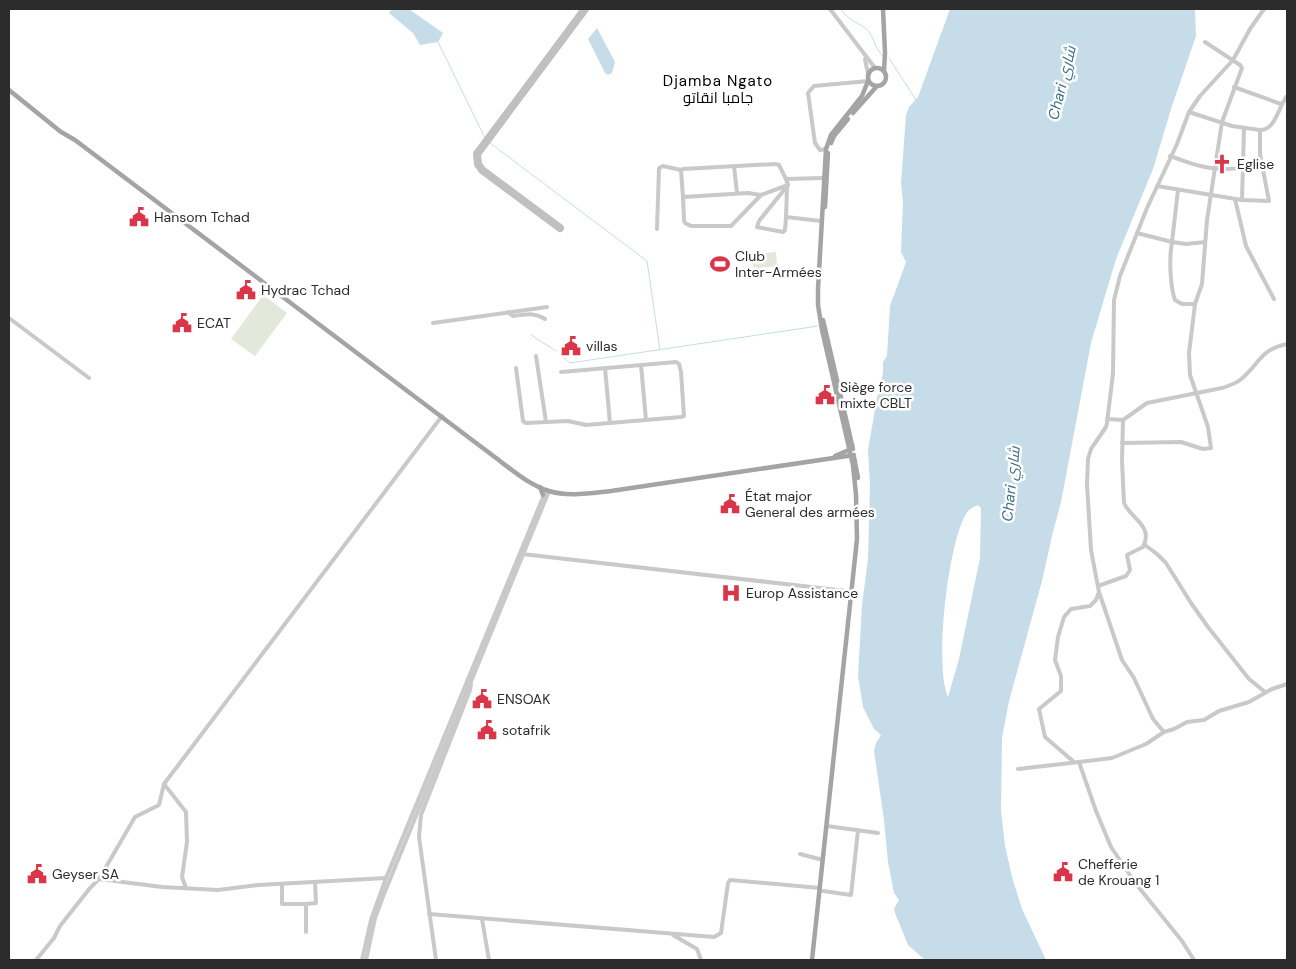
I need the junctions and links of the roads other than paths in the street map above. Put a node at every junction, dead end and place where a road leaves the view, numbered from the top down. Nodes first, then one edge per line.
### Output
1 (830, 9) edge
2 (883, 9) edge
3 (1264, 9) edge
4 (1205, 42) dead end
5 (861, 50) junction
6 (1233, 60) junction
7 (884, 61) junction
8 (876, 68) junction
9 (884, 71) junction
10 (868, 74) junction
11 (868, 81) junction
12 (877, 86) junction
13 (1234, 87) junction
14 (9, 90) edge
15 (1287, 96) edge
16 (1281, 104) junction
17 (1189, 112) junction
18 (1222, 122) junction
19 (1244, 128) junction
20 (1260, 130) junction
21 (826, 149) junction
22 (1170, 156) junction
23 (734, 166) junction
24 (1262, 166) junction
25 (1214, 168) junction
26 (1243, 168) junction
27 (681, 170) junction
28 (823, 178) junction
29 (786, 179) junction
30 (788, 185) junction
31 (1157, 186) junction
32 (1178, 190) junction
33 (737, 193) junction
34 (761, 195) junction
35 (1211, 195) junction
36 (683, 197) junction
37 (1235, 199) junction
38 (1242, 200) junction
39 (786, 217) junction
40 (823, 219) junction
41 (657, 230) dead end
42 (1137, 233) junction
43 (1172, 242) junction
44 (1205, 242) junction
45 (1274, 299) dead end
46 (1195, 304) junction
47 (547, 307) dead end
48 (508, 312) junction
49 (9, 318) edge
50 (545, 319) dead end
51 (433, 323) dead end
52 (1287, 344) edge
53 (536, 356) dead end
54 (642, 365) junction
55 (516, 368) dead end
56 (605, 368) junction
57 (561, 372) dead end
58 (88, 378) dead end
59 (1196, 393) junction
60 (442, 416) junction
61 (1107, 419) junction
62 (646, 420) junction
63 (1123, 420) junction
64 (546, 422) junction
65 (610, 423) junction
66 (848, 442) junction
67 (1122, 443) junction
68 (851, 449) junction
69 (840, 455) junction
70 (852, 455) junction
71 (853, 464) junction
72 (548, 493) junction
73 (1145, 545) junction
74 (521, 553) junction
75 (1098, 586) junction
76 (854, 592) junction
77 (1099, 592) junction
78 (469, 682) junction
79 (1287, 684) edge
80 (1265, 692) junction
81 (1164, 732) junction
82 (1077, 762) junction
83 (1018, 769) dead end
84 (164, 784) junction
85 (828, 826) junction
86 (858, 830) junction
87 (878, 833) dead end
88 (800, 854) dead end
89 (823, 860) junction
90 (386, 878) junction
91 (99, 879) junction
92 (315, 882) junction
93 (282, 884) junction
94 (186, 888) junction
95 (821, 890) junction
96 (306, 904) junction
97 (429, 914) junction
98 (482, 919) junction
99 (306, 932) dead end
100 (672, 934) junction
101 (814, 959) edge
102 (36, 960) edge
103 (364, 960) edge
104 (436, 960) edge
105 (489, 960) edge
106 (701, 960) edge
107 (1194, 960) edge

1 - 5 street
2 - 7 main road
3 - 6 street
4 - 6 street
5 - 8 street
5 - 10 street
6 - 13 street
6 - 17 street
7 - 8 main road
7 - 9 main road
8 - 9 main road
8 - 10 main road
9 - 12 main road
10 - 11 main road
11 - 12 main road
11 - 21 main road
11 - 21 street
12 - 40 main road
13 - 16 street
13 - 18 street
14 - 60 main road
15 - 16 street
16 - 20 street
17 - 18 street
17 - 22 street
18 - 19 street
18 - 25 street
19 - 20 street
19 - 26 street
20 - 24 street
21 - 28 main road
22 - 25 street
22 - 31 street
23 - 27 street
23 - 29 street
23 - 33 street
24 - 26 street
24 - 38 street
25 - 26 street
25 - 35 street
26 - 38 street
27 - 36 street
27 - 41 street
28 - 29 street
28 - 40 main road
29 - 30 street
30 - 34 street
30 - 39 street
30 - 39 street
31 - 32 street
31 - 42 street
32 - 35 street
32 - 43 street
33 - 34 street
33 - 36 street
34 - 36 street
35 - 37 street
35 - 44 street
37 - 38 street
37 - 45 street
39 - 40 street
40 - 66 main road
40 - 68 main road
42 - 43 street
42 - 61 street
43 - 44 street
43 - 46 street
44 - 46 street
46 - 59 street
47 - 48 street
48 - 50 street
48 - 51 street
49 - 58 street
52 - 59 street
53 - 64 street
54 - 56 street
54 - 62 street
54 - 62 street
55 - 64 street
56 - 57 street
56 - 65 street
59 - 63 street
59 - 67 street
60 - 72 main road
60 - 84 street
61 - 63 street
61 - 75 street
62 - 65 street
63 - 67 street
64 - 65 street
66 - 68 main road
66 - 69 main road
67 - 73 street
68 - 69 main road
68 - 70 main road
69 - 70 main road
69 - 71 main road
69 - 72 main road
70 - 71 main road
70 - 76 main road
71 - 76 main road
72 - 74 street
73 - 75 street
73 - 80 street
74 - 76 street
74 - 78 street
75 - 77 street
76 - 85 main road
77 - 81 street
77 - 82 street
78 - 90 street
78 - 97 street
78 - 103 street
79 - 80 street
80 - 81 street
81 - 82 street
82 - 83 street
82 - 107 street
84 - 91 street
84 - 94 street
85 - 86 street
85 - 89 main road
85 - 95 main road
86 - 87 street
86 - 95 street
88 - 89 street
89 - 95 main road
90 - 92 street
90 - 103 street
91 - 94 street
91 - 102 street
92 - 93 street
92 - 96 street
93 - 94 street
93 - 96 street
95 - 100 street
95 - 101 main road
96 - 99 street
97 - 98 street
97 - 104 street
98 - 100 street
98 - 105 street
100 - 106 street

